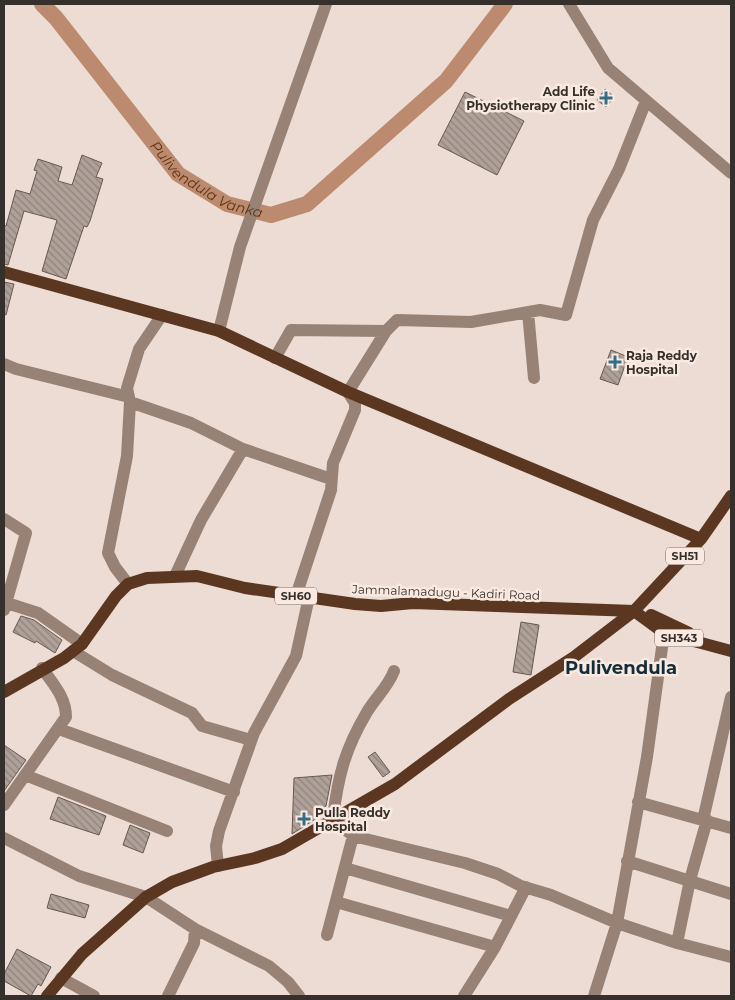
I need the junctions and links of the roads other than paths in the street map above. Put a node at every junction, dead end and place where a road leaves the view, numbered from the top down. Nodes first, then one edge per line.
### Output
1 (326, 4) edge
2 (569, 4) edge
3 (646, 101) junction
4 (731, 173) edge
5 (4, 272) edge
6 (528, 312) junction
7 (162, 315) junction
8 (219, 331) junction
9 (386, 331) junction
10 (275, 358) junction
11 (4, 364) edge
12 (534, 378) dead end
13 (348, 392) junction
14 (130, 400) junction
15 (243, 449) junction
16 (331, 479) junction
17 (731, 496) edge
18 (4, 519) edge
19 (701, 539) junction
20 (10, 570) edge
21 (174, 576) junction
22 (128, 584) junction
23 (302, 596) junction
24 (5, 607) edge
25 (636, 608) junction
26 (664, 633) junction
27 (731, 643) edge
28 (78, 648) junction
29 (731, 651) edge
30 (42, 668) junction
31 (394, 671) dead end
32 (4, 692) edge
33 (731, 697) edge
34 (59, 729) junction
35 (251, 740) junction
36 (26, 775) junction
37 (234, 792) junction
38 (638, 802) junction
39 (4, 806) edge
40 (333, 818) junction
41 (705, 820) junction
42 (731, 828) edge
43 (167, 831) dead end
44 (353, 836) junction
45 (4, 838) edge
46 (627, 861) junction
47 (218, 866) junction
48 (345, 868) junction
49 (690, 880) junction
50 (526, 887) junction
51 (731, 894) edge
52 (146, 897) junction
53 (336, 902) junction
54 (511, 916) junction
55 (617, 923) junction
56 (195, 928) junction
57 (327, 935) dead end
58 (677, 943) junction
59 (495, 947) junction
60 (731, 956) edge
61 (61, 978) junction
62 (47, 996) edge
63 (94, 996) edge
64 (168, 996) edge
65 (298, 996) edge
66 (464, 996) edge
67 (594, 996) edge

1 - 8 street
2 - 3 street
3 - 4 street
3 - 6 street
5 - 7 main road
6 - 9 street
6 - 12 street
7 - 8 main road
7 - 14 street
8 - 10 main road
9 - 10 street
9 - 13 street
10 - 13 main road
11 - 14 street
13 - 16 street
13 - 19 main road
14 - 15 street
14 - 22 street
15 - 16 street
15 - 21 street
16 - 23 street
17 - 19 main road, SH51
18 - 20 street
19 - 25 main road, SH51
20 - 24 street
21 - 22 main road, Jammalamadugu - Kadiri Road / SH60
21 - 23 main road, Jammalamadugu - Kadiri Road / SH60
22 - 28 main road
23 - 25 main road, Jammalamadugu - Kadiri Road / SH60
23 - 35 street
24 - 28 street
25 - 26 main road, SH343
25 - 27 main road, SH343
25 - 40 main road
26 - 29 main road, SH343
26 - 38 street
28 - 30 main road
28 - 35 street
30 - 32 main road
30 - 34 street
31 - 40 street
33 - 41 street
34 - 36 street
34 - 37 street
35 - 37 street
36 - 39 street
36 - 43 street
37 - 47 street
38 - 41 street
38 - 46 street
40 - 44 street
40 - 47 main road
41 - 42 street
41 - 49 street
44 - 48 street
44 - 50 street
45 - 52 street
46 - 49 street
46 - 55 street
47 - 52 main road
48 - 53 street
48 - 54 street
49 - 51 street
49 - 58 street
50 - 54 street
50 - 55 street
52 - 56 street
52 - 61 main road
53 - 57 street
53 - 59 street
54 - 59 street
55 - 58 street
55 - 67 street
56 - 64 street
56 - 65 street
58 - 60 street
59 - 66 street
61 - 62 main road
61 - 63 street

